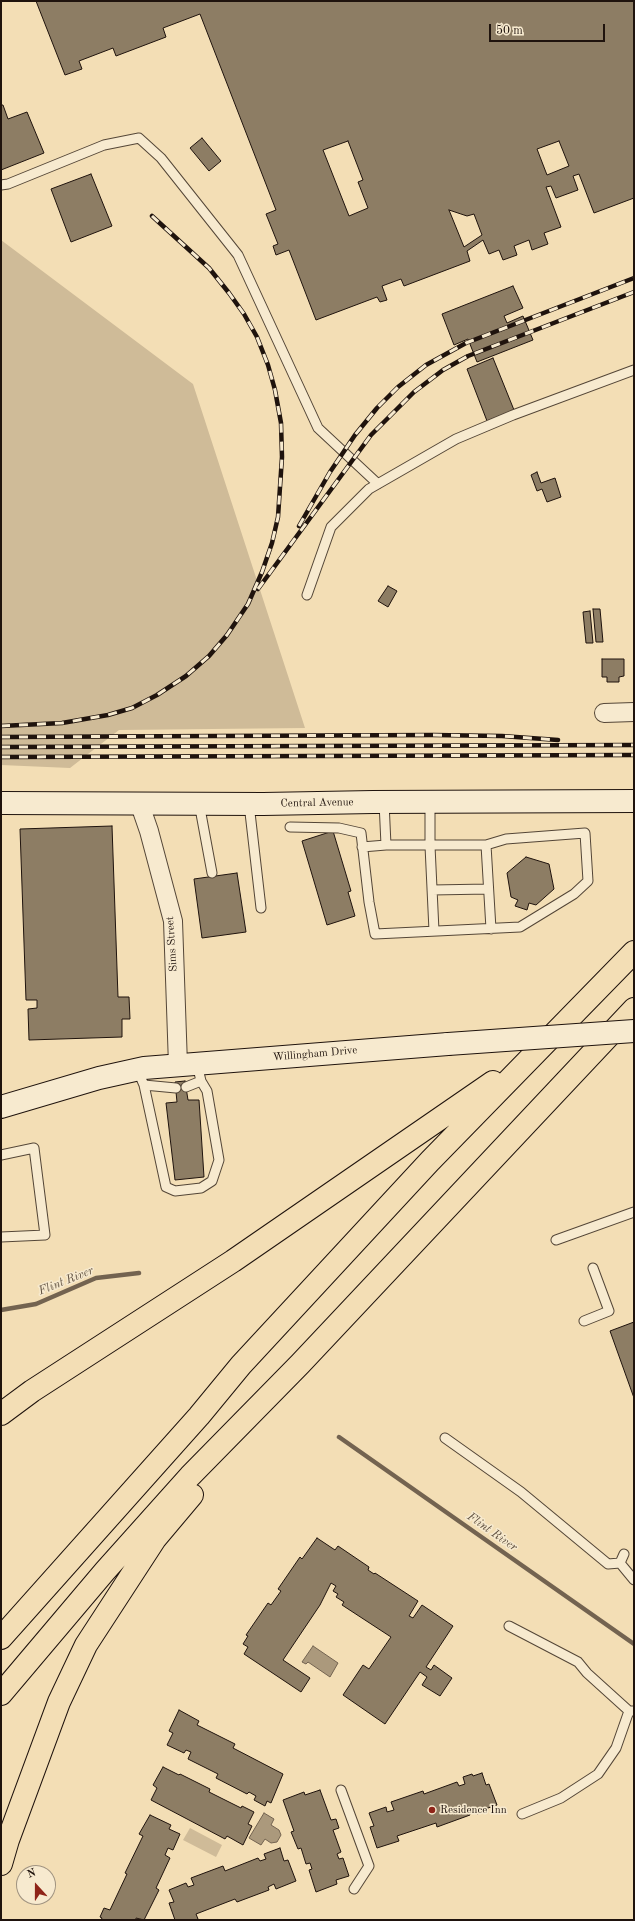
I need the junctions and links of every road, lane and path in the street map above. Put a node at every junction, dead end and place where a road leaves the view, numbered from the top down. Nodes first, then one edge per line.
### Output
1 (1, 185) edge
2 (634, 370) edge
3 (378, 484) junction
4 (307, 595) dead end
5 (634, 712) edge
6 (604, 713) dead end
7 (634, 801) edge
8 (138, 802) junction
9 (384, 802) junction
10 (430, 802) junction
11 (1, 803) edge
12 (199, 803) junction
13 (249, 804) junction
14 (290, 827) dead end
15 (386, 845) junction
16 (486, 845) junction
17 (362, 846) junction
18 (430, 846) junction
19 (212, 873) dead end
20 (488, 889) junction
21 (432, 890) junction
22 (261, 908) dead end
23 (491, 929) junction
24 (434, 931) junction
25 (634, 952) edge
26 (634, 1009) edge
27 (634, 1031) edge
28 (532, 1055) junction
29 (192, 1070) junction
30 (141, 1077) junction
31 (186, 1087) dead end
32 (176, 1088) dead end
33 (1, 1107) edge
34 (1, 1155) edge
35 (634, 1212) edge
36 (1, 1237) edge
37 (556, 1240) dead end
38 (592, 1268) dead end
39 (584, 1321) dead end
40 (300, 1364) junction
41 (1, 1414) edge
42 (444, 1438) dead end
43 (624, 1554) dead end
44 (620, 1563) junction
45 (634, 1580) edge
46 (509, 1626) dead end
47 (1, 1638) edge
48 (1, 1694) edge
49 (632, 1711) edge
50 (341, 1790) dead end
51 (522, 1814) dead end
52 (1, 1864) edge
53 (354, 1889) dead end

1 - 3 lane
2 - 3 lane
3 - 4 lane
5 - 6 street
7 - 10 street, Central Avenue
8 - 11 street, Central Avenue
8 - 12 street, Central Avenue
8 - 29 street, Sims Street
9 - 10 street, Central Avenue
9 - 13 street, Central Avenue
9 - 15 lane
10 - 18 lane
12 - 13 street, Central Avenue
12 - 19 lane
13 - 22 lane
14 - 17 lane
15 - 17 lane
15 - 18 lane
16 - 18 lane
16 - 20 lane
16 - 23 lane
17 - 24 lane
18 - 21 lane
20 - 21 lane
20 - 23 lane
21 - 24 lane
23 - 24 lane
25 - 28 highway
26 - 40 highway
27 - 29 street, Willingham Drive, bridge
28 - 41 highway
28 - 47 highway
29 - 30 street, Willingham Drive
29 - 30 lane
29 - 31 lane
30 - 32 lane
30 - 33 street, Willingham Drive
34 - 36 lane
35 - 37 lane
38 - 39 lane
40 - 48 highway
40 - 52 highway
42 - 44 lane
43 - 44 lane
44 - 45 lane
46 - 49 lane
49 - 51 lane
50 - 53 lane

